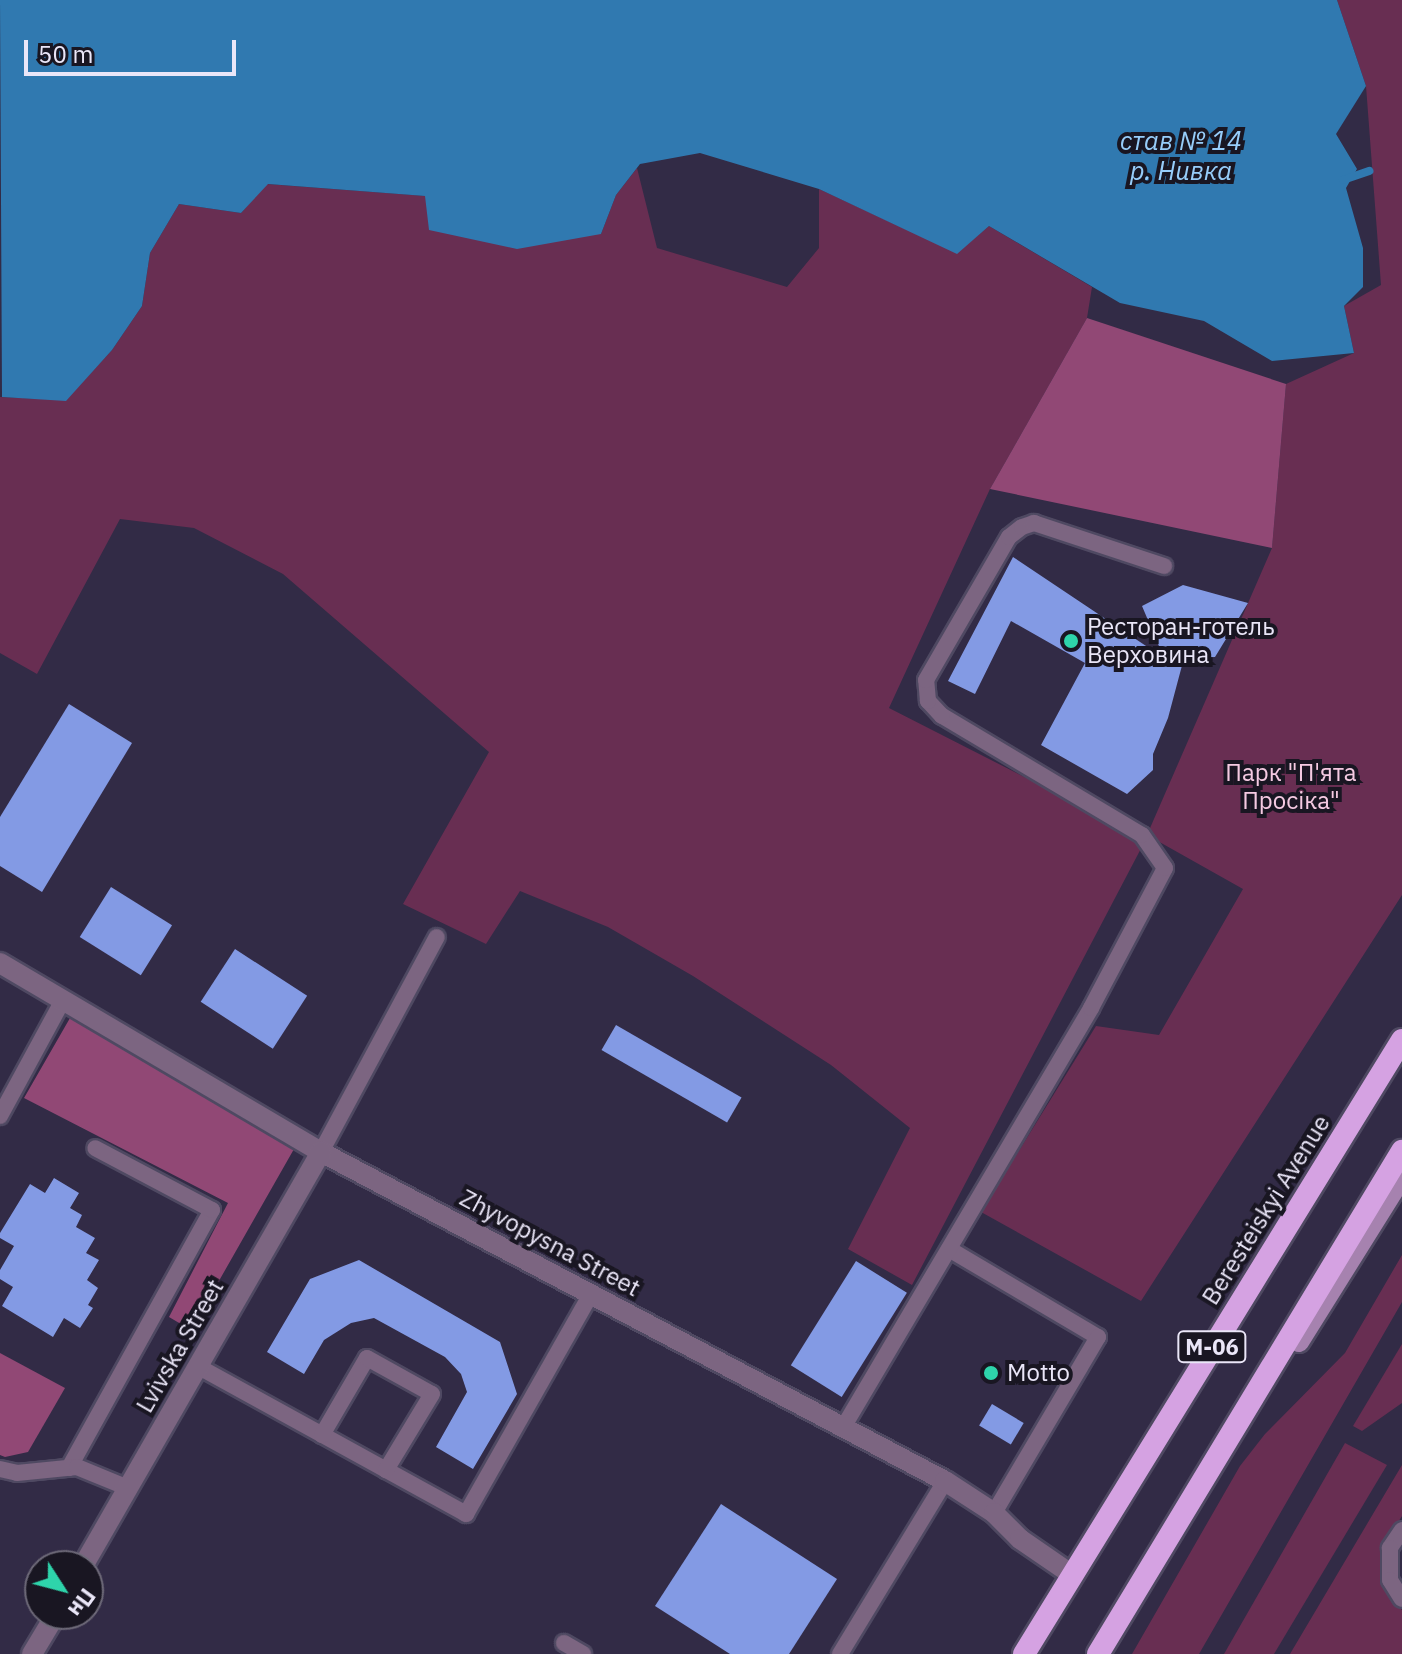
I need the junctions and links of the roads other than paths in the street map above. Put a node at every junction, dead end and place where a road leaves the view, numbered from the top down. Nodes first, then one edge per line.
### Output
1 (1164, 566) dead end
2 (437, 937) dead end
3 (0, 963) edge
4 (63, 1000) junction
5 (1402, 1040) edge
6 (0, 1116) edge
7 (95, 1148) dead end
8 (1402, 1151) edge
9 (321, 1152) junction
10 (1402, 1177) edge
11 (949, 1249) junction
12 (591, 1294) junction
13 (199, 1367) junction
14 (1263, 1379) junction
15 (844, 1426) junction
16 (322, 1435) junction
17 (69, 1468) junction
18 (0, 1469) edge
19 (386, 1470) junction
20 (945, 1481) junction
21 (128, 1488) junction
22 (994, 1513) junction
23 (1402, 1530) edge
24 (92, 1550) edge
25 (1071, 1574) junction
26 (1402, 1599) edge
27 (46, 1630) edge
28 (564, 1643) dead end
29 (32, 1654) edge
30 (583, 1654) edge
31 (840, 1654) edge
32 (1024, 1654) edge
33 (1098, 1654) edge

1 - 11 lane
2 - 9 lane
3 - 4 street, Zhyvopysna Street
4 - 6 lane
4 - 9 street, Zhyvopysna Street
5 - 25 highway, Beresteiskyi Avenue / М-06
7 - 17 lane
8 - 14 highway, М-06
9 - 12 street, Zhyvopysna Street
9 - 13 street, Lvivska Street
10 - 14 main road
11 - 15 lane
11 - 22 lane
12 - 15 street, Zhyvopysna Street
12 - 19 lane
13 - 16 lane
13 - 21 street, Lvivska Street
14 - 33 highway, М-06
15 - 20 street, Zhyvopysna Street
16 - 19 lane
16 - 19 lane
17 - 18 lane
17 - 21 lane
20 - 22 street, Zhyvopysna Street
20 - 31 lane
21 - 24 street, Lvivska Street
22 - 25 street, Zhyvopysna Street
23 - 26 lane
25 - 32 highway, Beresteiskyi Avenue / М-06
27 - 29 street
28 - 30 lane

